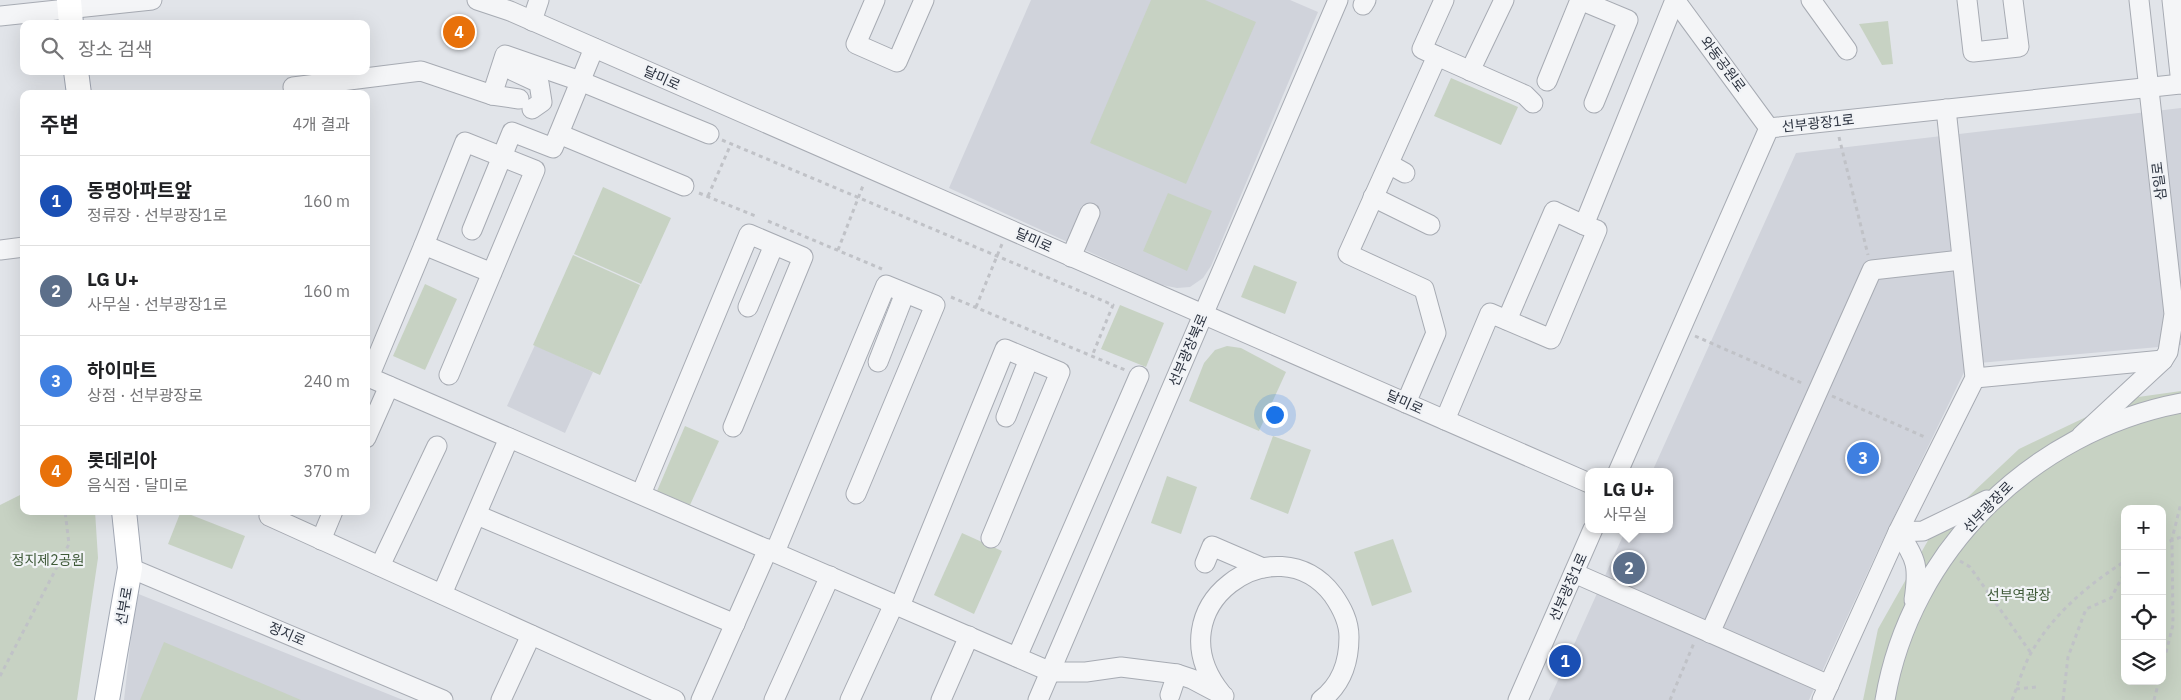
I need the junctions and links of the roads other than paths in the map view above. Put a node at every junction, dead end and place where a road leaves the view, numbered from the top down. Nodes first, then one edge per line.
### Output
1 (152, 0) edge
2 (477, 0) edge
3 (539, 0) edge
4 (875, 0) edge
5 (924, 0) edge
6 (1338, 0) edge
7 (1444, 0) edge
8 (1504, 0) edge
9 (1675, 0) edge
10 (1812, 0) edge
11 (1967, 0) edge
12 (2013, 0) edge
13 (2139, 0) edge
14 (2172, 0) edge
15 (70, 11) edge
16 (0, 16) edge
17 (532, 21) junction
18 (594, 48) junction
19 (1848, 50) dead end
20 (1437, 56) junction
21 (502, 66) junction
22 (1470, 71) junction
23 (77, 75) edge
24 (580, 81) junction
25 (1546, 81) dead end
26 (2181, 84) edge
27 (2148, 87) junction
28 (78, 90) edge
29 (293, 90) edge
30 (492, 95) junction
31 (1533, 103) dead end
32 (1594, 103) dead end
33 (1946, 109) junction
34 (1769, 128) junction
35 (559, 134) junction
36 (709, 134) road end
37 (502, 156) junction
38 (684, 186) dead end
39 (1373, 197) junction
40 (1090, 213) dead end
41 (1430, 225) dead end
42 (1584, 225) junction
43 (472, 230) dead end
44 (774, 245) junction
45 (424, 246) junction
46 (20, 248) edge
47 (0, 250) edge
48 (1071, 257) junction
49 (1961, 260) junction
50 (492, 273) junction
51 (905, 293) junction
52 (748, 307) dead end
53 (1203, 314) junction
54 (1507, 320) junction
55 (1029, 359) junction
56 (2163, 360) junction
57 (878, 362) dead end
58 (370, 371) edge
59 (449, 375) dead end
60 (1139, 376) road end
61 (370, 377) edge
62 (1975, 378) junction
63 (389, 386) junction
64 (1406, 403) junction
65 (2181, 403) edge
66 (1006, 417) dead end
67 (1445, 420) junction
68 (733, 428) dead end
69 (370, 429) edge
70 (2082, 436) junction
71 (509, 438) junction
72 (437, 446) dead end
73 (1620, 468) edge
74 (1585, 481) edge
75 (641, 494) junction
76 (856, 494) dead end
77 (1995, 496) junction
78 (476, 514) junction
79 (124, 515) edge
80 (270, 515) edge
81 (331, 515) edge
82 (1898, 532) junction
83 (1591, 533) edge
84 (991, 538) dead end
85 (321, 540) junction
86 (771, 551) junction
87 (1205, 563) dead end
88 (380, 566) junction
89 (130, 568) junction
90 (1263, 568) junction
91 (1574, 573) junction
92 (830, 576) junction
93 (442, 594) junction
94 (897, 605) junction
95 (1912, 611) junction
96 (1203, 622) junction
97 (735, 624) junction
98 (1705, 631) junction
99 (531, 635) junction
100 (969, 636) junction
101 (1017, 657) junction
102 (1050, 672) junction
103 (1184, 677) junction
104 (1825, 693) edge
105 (410, 694) edge
106 (1170, 695) dead end
107 (1227, 698) edge
108 (107, 700) edge
109 (443, 700) edge
110 (501, 700) edge
111 (676, 700) edge
112 (701, 700) edge
113 (774, 700) edge
114 (850, 700) edge
115 (941, 700) edge
116 (1038, 700) edge
117 (1321, 700) edge
118 (1518, 700) edge
119 (1873, 700) edge
120 (1885, 700) edge

1 - 15 street
2 - 17 street, 달미로
3 - 17 street
4 - 5 street
6 - 53 street, 선부광장북로
7 - 20 street
8 - 22 street
9 - 34 street, 와동공원로
9 - 42 street
10 - 19 street
11 - 12 street
13 - 27 street, 삼일로
14 - 26 street
15 - 16 street
17 - 18 street, 달미로
18 - 24 street
18 - 48 street, 달미로
20 - 22 street
20 - 39 street
21 - 24 street
21 - 30 street
21 - 30 street
22 - 31 street
23 - 28 main road
24 - 35 street
24 - 36 street
25 - 32 street
26 - 27 street, 선부광장1로
27 - 33 street, 선부광장1로
27 - 56 street, 삼일로
29 - 30 street
33 - 34 street, 선부광장1로
33 - 49 street
34 - 73 street, 선부광장1로
35 - 37 street
35 - 38 street
37 - 43 street
37 - 45 street
37 - 50 street
39 - 41 street
39 - 64 street
40 - 48 street
42 - 54 street
42 - 54 street
44 - 52 street
44 - 68 street
44 - 75 street
45 - 50 street
45 - 58 street
46 - 47 street
48 - 53 street, 달미로
49 - 62 street
49 - 98 street
50 - 59 street
51 - 57 street
51 - 76 street
51 - 86 street
53 - 64 street, 달미로
53 - 102 street, 선부광장북로
54 - 67 street
55 - 66 street
55 - 84 street
55 - 94 street
56 - 62 street
56 - 70 street
60 - 101 street
61 - 63 street
62 - 82 street
63 - 69 street
63 - 71 street
64 - 67 street, 달미로
65 - 70 street, 선부광장로
67 - 74 street, 달미로
70 - 77 street, 선부광장로
71 - 75 street
71 - 78 street
72 - 88 street
75 - 86 street
77 - 82 street
77 - 95 street, 선부광장로
78 - 93 street
78 - 97 street
79 - 89 main road, 선부로
80 - 85 street
81 - 85 street
82 - 95 street
82 - 104 street
83 - 91 street, 선부광장1로
85 - 88 street
86 - 92 street
86 - 97 street
87 - 90 street
88 - 93 street
89 - 105 street, 정지로
89 - 108 main road, 선부로
90 - 96 street
90 - 117 street
91 - 98 street
91 - 118 street, 선부광장1로
92 - 94 street
92 - 113 street
93 - 99 street
94 - 100 street
94 - 114 street
95 - 119 street
95 - 120 street, 선부광장로
96 - 103 street
96 - 107 street
97 - 112 street
98 - 104 street
99 - 110 street
99 - 111 street
100 - 101 street
100 - 115 street
101 - 102 street
102 - 103 street
102 - 116 street, 선부광장북로
103 - 106 street
103 - 107 street
105 - 109 street, 정지로

